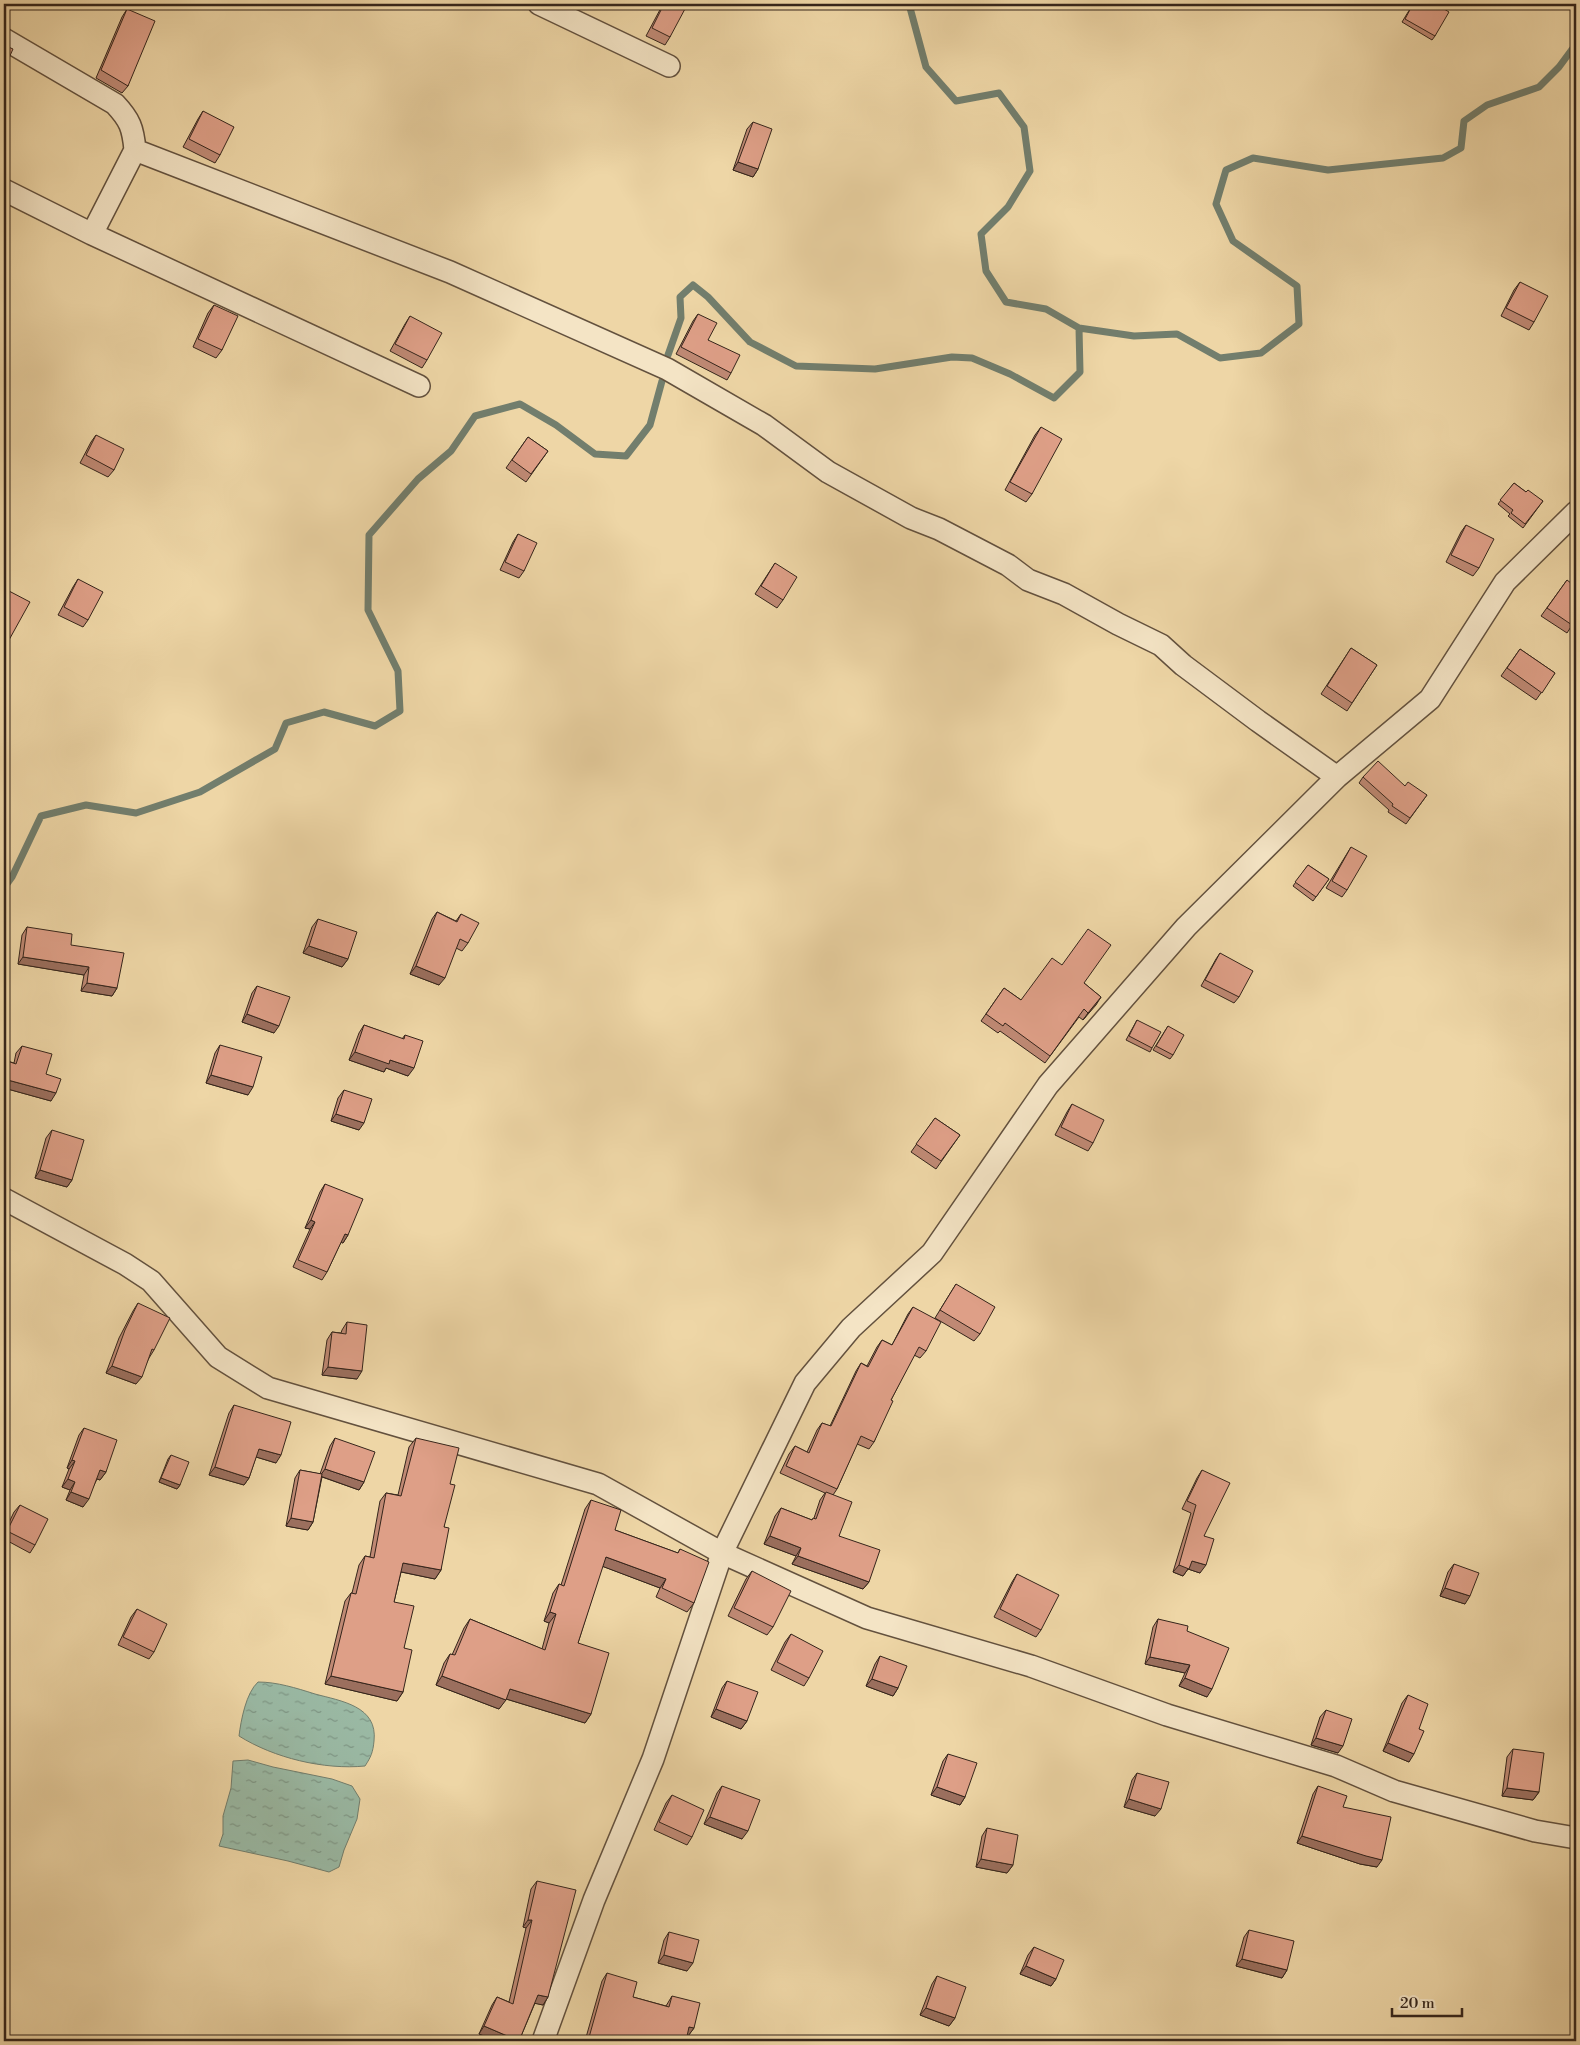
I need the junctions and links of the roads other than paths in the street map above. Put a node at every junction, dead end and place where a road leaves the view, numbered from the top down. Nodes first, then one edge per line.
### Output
1 (539, 4) edge
2 (4, 39) edge
3 (669, 66) dead end
4 (135, 150) junction
5 (4, 190) edge
6 (92, 234) junction
7 (419, 386) dead end
8 (1576, 512) edge
9 (1337, 777) junction
10 (4, 1199) edge
11 (722, 1553) junction
12 (1576, 1838) edge
13 (543, 2041) edge

1 - 3 street
2 - 4 street
4 - 6 street
4 - 9 street
5 - 6 street
6 - 7 street
8 - 9 street
9 - 11 street
10 - 11 street
11 - 12 street
11 - 13 street

